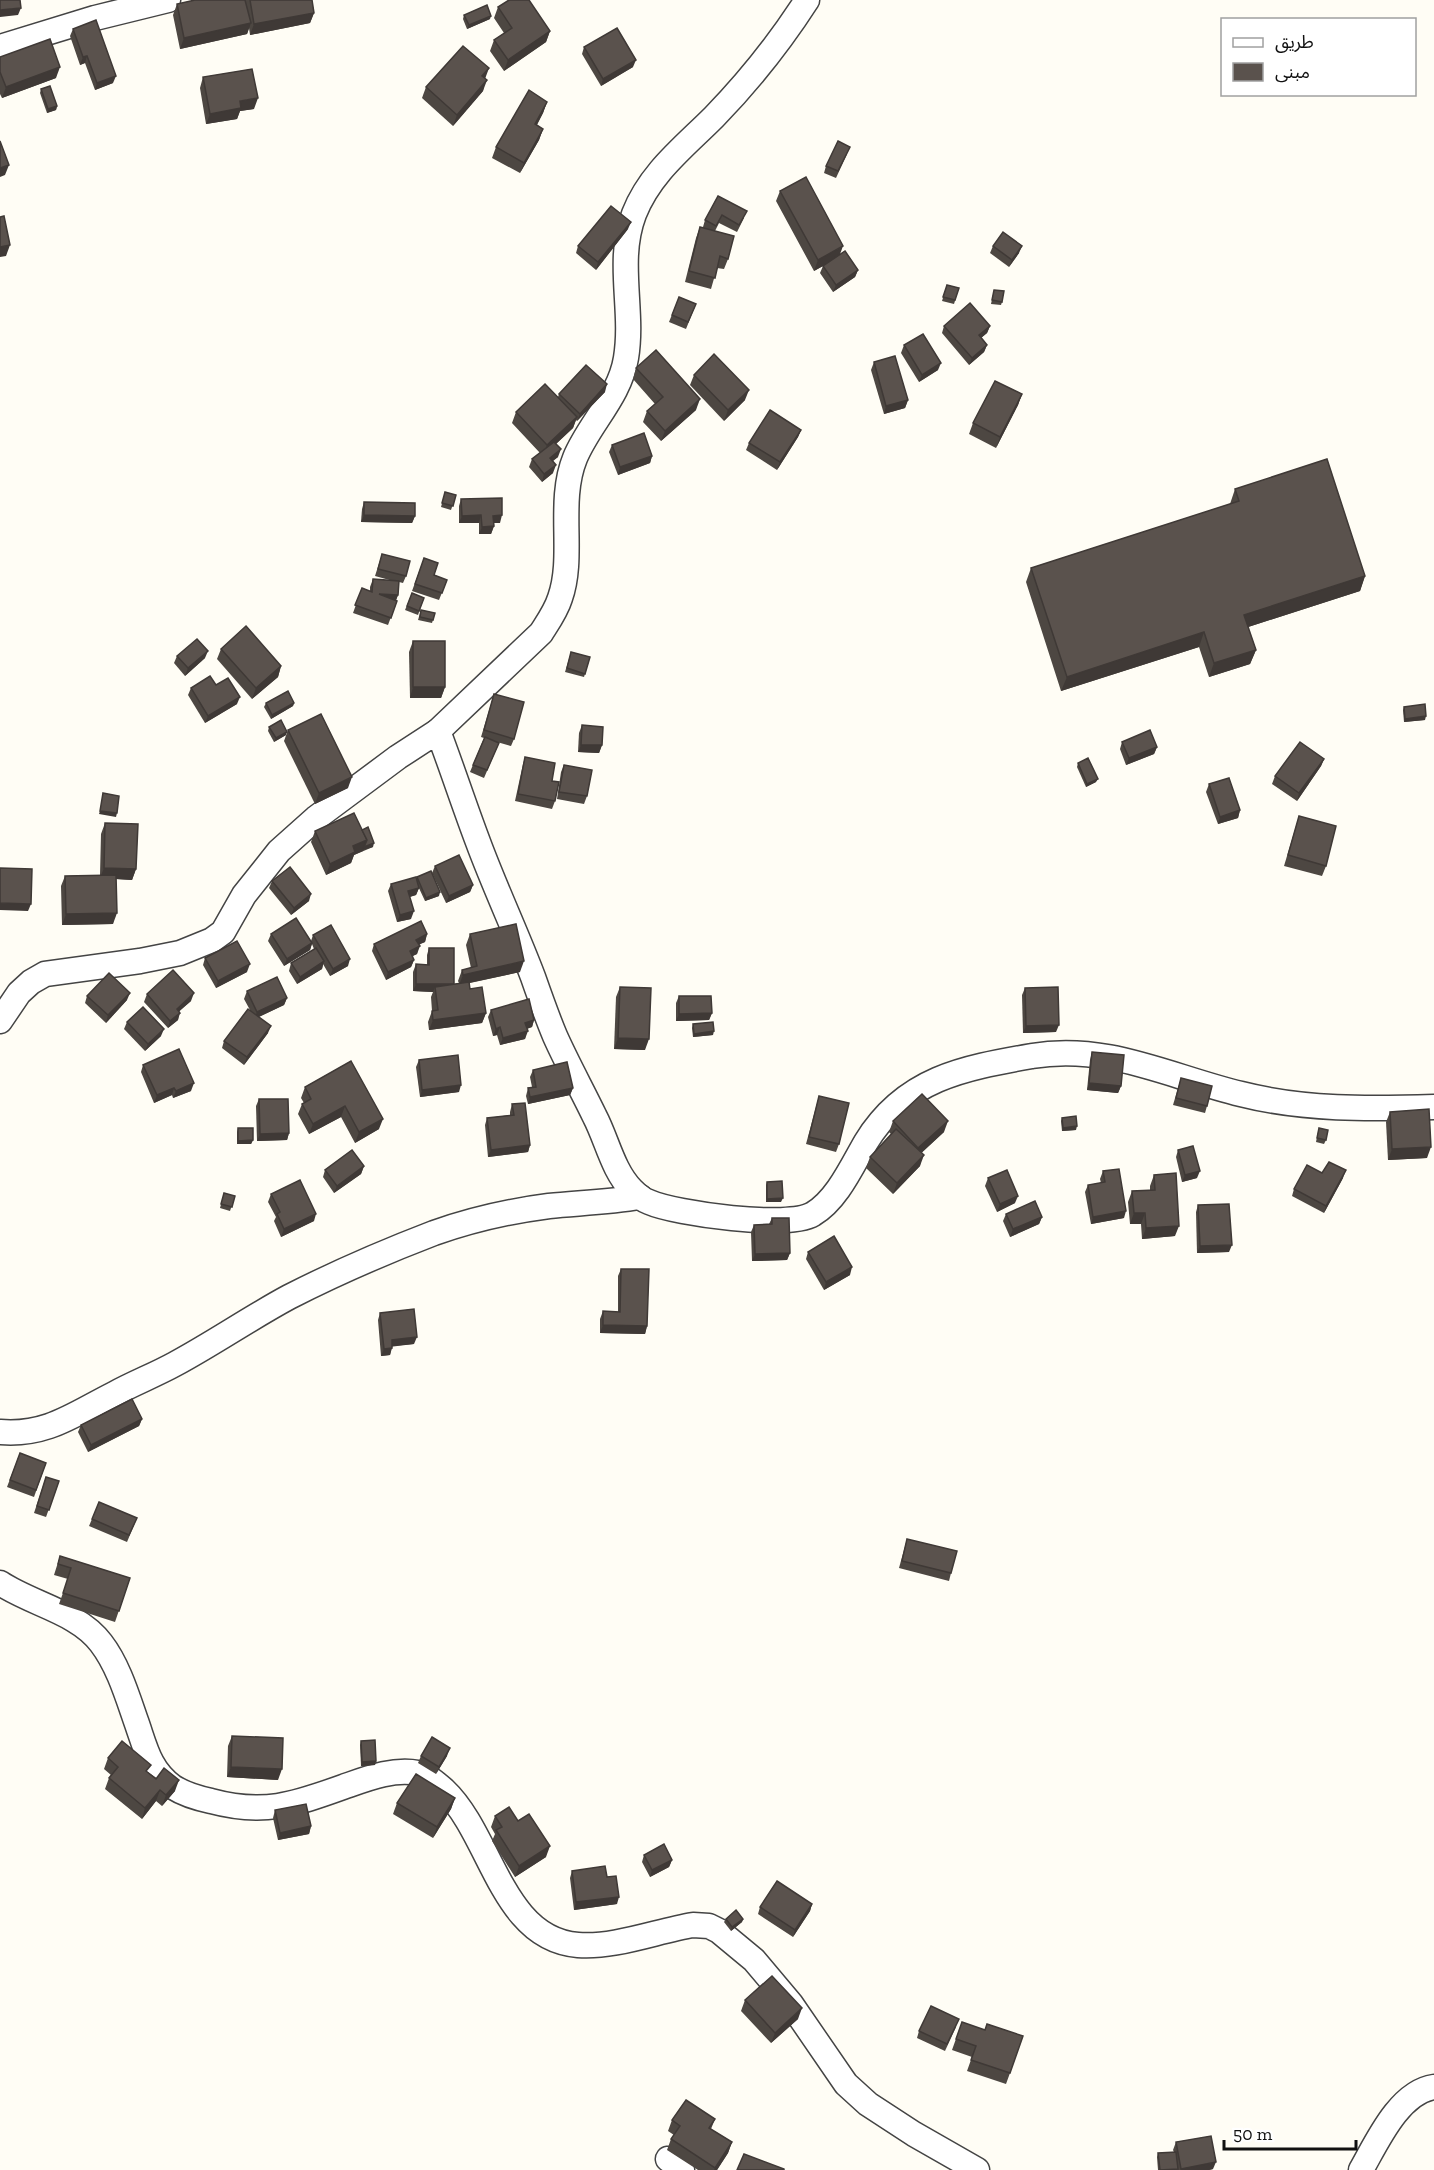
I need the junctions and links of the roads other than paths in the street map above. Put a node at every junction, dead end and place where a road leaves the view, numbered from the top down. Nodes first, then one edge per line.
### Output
1 (807, 0) edge
2 (154, 1) edge
3 (0, 46) edge
4 (438, 731) junction
5 (0, 1021) edge
6 (1434, 1107) edge
7 (640, 1197) junction
8 (0, 1432) edge
9 (0, 1583) edge
10 (1434, 2086) edge
11 (977, 2170) edge
12 (1361, 2170) edge

1 - 4 street
2 - 3 street
4 - 5 street
4 - 7 street
6 - 7 street
7 - 8 street
9 - 11 street
10 - 12 street

